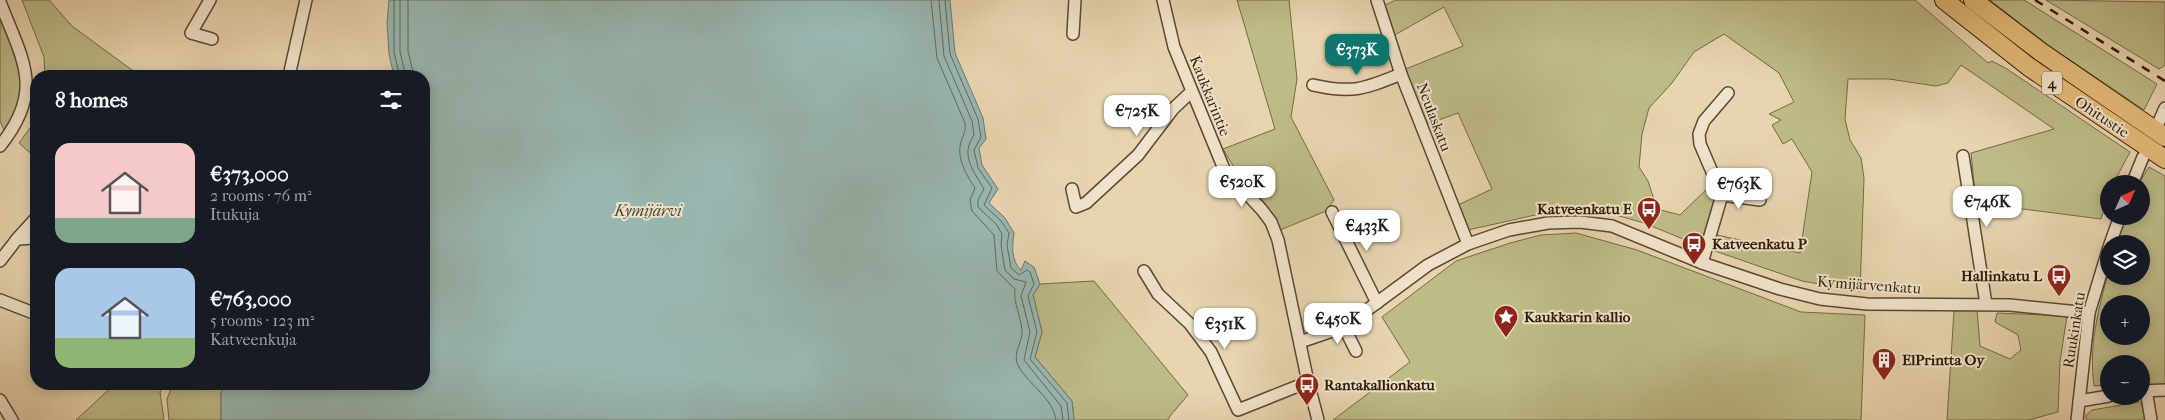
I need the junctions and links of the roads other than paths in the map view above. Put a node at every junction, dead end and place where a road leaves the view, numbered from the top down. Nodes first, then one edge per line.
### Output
1 (210, 0) edge
2 (306, 0) edge
3 (1075, 0) edge
4 (1162, 0) edge
5 (1377, 0) edge
6 (1944, 0) edge
7 (1973, 0) edge
8 (0, 2) edge
9 (1073, 34) dead end
10 (212, 40) dead end
11 (290, 70) edge
12 (1401, 74) junction
13 (1313, 85) dead end
14 (1191, 92) junction
15 (1728, 93) dead end
16 (2165, 108) edge
17 (2161, 131) edge
18 (0, 146) edge
19 (1963, 156) dead end
20 (2143, 157) dead end
21 (2165, 159) edge
22 (2136, 175) edge
23 (1072, 189) dead end
24 (1722, 195) junction
25 (1760, 200) dead end
26 (1332, 212) dead end
27 (30, 224) edge
28 (30, 238) edge
29 (16, 239) junction
30 (1468, 244) junction
31 (0, 261) edge
32 (1702, 263) junction
33 (1144, 271) dead end
34 (2100, 275) edge
35 (0, 300) edge
36 (1377, 304) junction
37 (1986, 304) junction
38 (30, 312) edge
39 (2088, 313) junction
40 (1344, 327) junction
41 (1300, 342) junction
42 (1356, 351) dead end
43 (1308, 382) junction
44 (2150, 390) edge
45 (2165, 390) edge
46 (2100, 398) edge
47 (0, 400) edge
48 (2079, 401) junction
49 (2148, 405) edge
50 (1240, 415) edge
51 (12, 420) edge
52 (1318, 420) edge
53 (2077, 420) edge
54 (2151, 420) edge

1 - 10 street
2 - 11 street
3 - 9 street
4 - 14 street, Kaukkarintie
5 - 12 street, Neulaskatu
6 - 21 highway, Ohitustie / 4
7 - 17 highway, Ohitustie / 4
8 - 18 street
12 - 13 street
12 - 30 street, Neulaskatu
14 - 23 street
14 - 41 street, Kaukkarintie
15 - 24 street
16 - 17 street
19 - 37 street
20 - 22 street
24 - 25 street
24 - 32 street
26 - 36 street
27 - 29 street
28 - 29 street
29 - 31 street
30 - 32 street, Kymijärvenkatu
30 - 36 street, Kymijärvenkatu
32 - 37 street, Kymijärvenkatu
33 - 50 street
34 - 39 street, Ruukinkatu
35 - 38 street
36 - 40 street, Kymijärvenkatu
37 - 39 street, Kymijärvenkatu
39 - 48 street, Ruukinkatu
40 - 41 street, Kymijärvenkatu
40 - 42 street
41 - 43 street, Kaukkarintie
43 - 50 street
43 - 52 street, Kaukkarintie
44 - 45 street
46 - 48 street
47 - 51 street
48 - 53 street, Ruukinkatu
49 - 54 street

